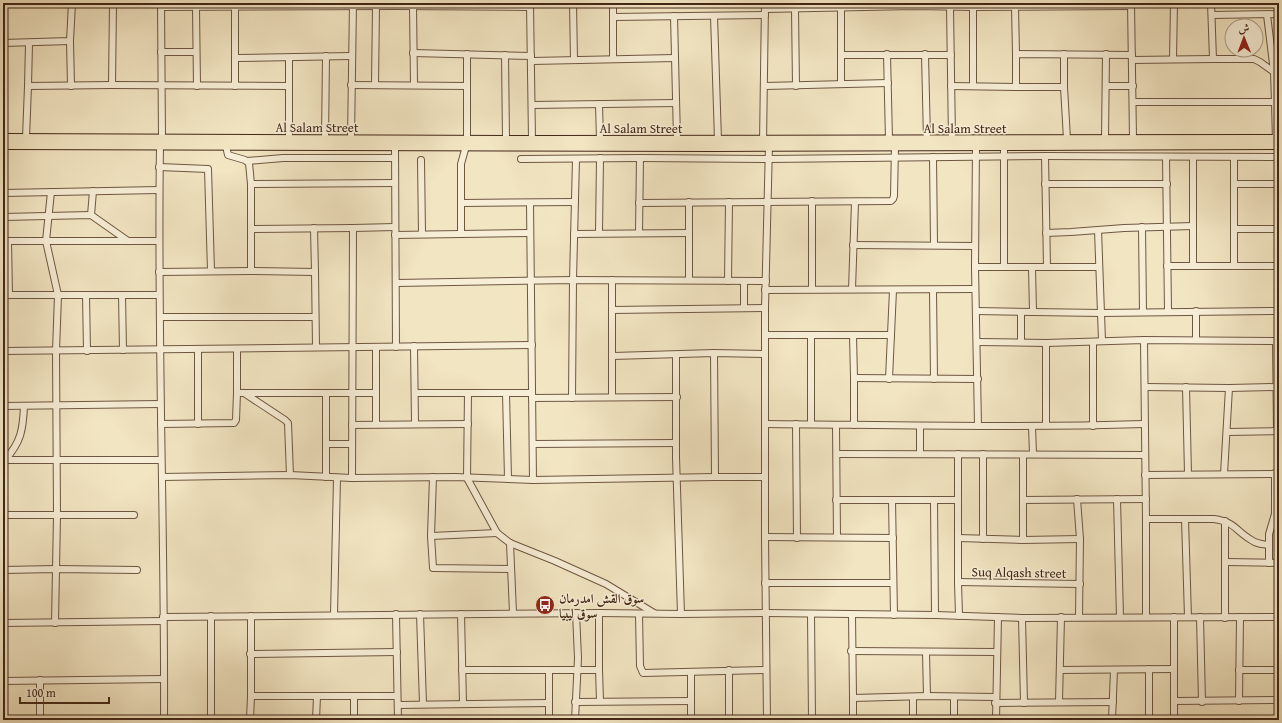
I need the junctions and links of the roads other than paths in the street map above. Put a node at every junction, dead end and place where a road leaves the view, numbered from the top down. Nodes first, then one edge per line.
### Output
1 (72, 3) edge
2 (113, 3) edge
3 (573, 3) edge
4 (613, 3) edge
5 (1174, 3) edge
6 (1212, 3) edge
7 (395, 4) edge
8 (161, 5) edge
9 (235, 5) edge
10 (314, 5) edge
11 (352, 5) edge
12 (530, 5) edge
13 (914, 5) edge
14 (993, 5) edge
15 (1057, 5) edge
16 (1096, 5) edge
17 (1131, 5) edge
18 (376, 6) junction
19 (413, 6) junction
20 (819, 6) edge
21 (952, 6) edge
22 (973, 7) junction
23 (1014, 7) junction
24 (196, 8) junction
25 (840, 8) junction
26 (765, 9) edge
27 (795, 9) junction
28 (1279, 14) edge
29 (1212, 15) junction
30 (1267, 15) junction
31 (674, 16) junction
32 (714, 16) junction
33 (613, 17) junction
34 (70, 41) junction
35 (3, 42) edge
36 (29, 43) junction
37 (161, 52) junction
38 (196, 52) junction
39 (414, 53) junction
40 (467, 54) junction
41 (841, 54) junction
42 (887, 54) junction
43 (926, 54) junction
44 (1016, 54) junction
45 (1064, 54) junction
46 (1106, 54) junction
47 (505, 55) junction
48 (951, 55) junction
49 (326, 56) junction
50 (352, 56) junction
51 (1132, 57) junction
52 (235, 58) junction
53 (289, 58) junction
54 (532, 58) junction
55 (675, 58) junction
56 (613, 59) junction
57 (1173, 59) junction
58 (1213, 59) junction
59 (574, 60) junction
60 (1274, 72) junction
61 (888, 83) junction
62 (112, 84) junction
63 (841, 84) junction
64 (351, 85) junction
65 (375, 85) junction
66 (28, 86) junction
67 (71, 86) junction
68 (161, 86) junction
69 (197, 86) junction
70 (235, 86) junction
71 (289, 86) junction
72 (414, 86) junction
73 (467, 86) junction
74 (765, 86) junction
75 (796, 86) junction
76 (951, 86) junction
77 (973, 86) junction
78 (1106, 86) junction
79 (1133, 86) junction
80 (1016, 87) junction
81 (1064, 87) junction
82 (1133, 102) junction
83 (1275, 102) junction
84 (676, 103) junction
85 (599, 104) junction
86 (532, 105) junction
87 (3, 138) edge
88 (26, 138) junction
89 (289, 139) junction
90 (325, 139) junction
91 (351, 139) junction
92 (677, 139) junction
93 (1067, 139) junction
94 (1105, 139) junction
95 (1133, 139) junction
96 (506, 140) junction
97 (532, 140) junction
98 (600, 140) junction
99 (718, 140) junction
100 (927, 140) junction
101 (952, 140) junction
102 (161, 142) junction
103 (1242, 142) junction
104 (1278, 142) edge
105 (467, 143) junction
106 (766, 143) junction
107 (892, 143) junction
108 (3, 145) edge
109 (1004, 145) junction
110 (226, 146) junction
111 (395, 146) junction
112 (976, 146) junction
113 (1044, 156) junction
114 (933, 157) junction
115 (975, 157) junction
116 (1004, 157) junction
117 (1166, 157) junction
118 (1193, 157) junction
119 (1234, 157) junction
120 (1242, 157) junction
121 (1279, 157) edge
122 (395, 158) junction
123 (600, 158) junction
124 (640, 158) junction
125 (895, 158) junction
126 (521, 159) dead end
127 (576, 159) junction
128 (769, 159) junction
129 (421, 160) dead end
130 (247, 161) junction
131 (159, 167) junction
132 (395, 183) junction
133 (250, 184) junction
134 (1045, 184) junction
135 (1167, 184) junction
136 (1234, 184) junction
137 (1279, 184) edge
138 (159, 190) junction
139 (94, 191) junction
140 (51, 192) junction
141 (3, 193) edge
142 (812, 201) junction
143 (574, 202) junction
144 (689, 202) junction
145 (729, 202) junction
146 (768, 202) junction
147 (855, 202) junction
148 (461, 203) junction
149 (530, 203) junction
150 (639, 203) junction
151 (91, 215) junction
152 (48, 216) junction
153 (3, 217) edge
154 (1193, 226) junction
155 (395, 227) junction
156 (1142, 227) junction
157 (1167, 227) junction
158 (314, 228) junction
159 (353, 228) junction
160 (251, 229) junction
161 (1234, 229) junction
162 (1279, 229) edge
163 (1098, 230) junction
164 (461, 233) junction
165 (530, 233) junction
166 (599, 233) junction
167 (638, 233) junction
168 (689, 233) junction
169 (1046, 233) junction
170 (422, 234) junction
171 (574, 234) junction
172 (395, 235) junction
173 (46, 240) junction
174 (6, 241) edge
175 (128, 241) junction
176 (159, 241) junction
177 (853, 245) junction
178 (934, 245) junction
179 (975, 246) junction
180 (1004, 266) junction
181 (1167, 266) junction
182 (1193, 266) junction
183 (1234, 266) junction
184 (1279, 266) edge
185 (974, 267) junction
186 (1032, 267) junction
187 (1047, 267) junction
188 (1099, 267) junction
189 (211, 271) junction
190 (251, 271) junction
191 (159, 272) junction
192 (315, 272) junction
193 (531, 280) junction
194 (573, 280) junction
195 (612, 280) junction
196 (689, 280) junction
197 (728, 281) junction
198 (744, 281) junction
199 (766, 281) junction
200 (396, 283) junction
201 (812, 289) junction
202 (852, 289) junction
203 (765, 290) junction
204 (893, 290) junction
205 (932, 290) junction
206 (975, 290) junction
207 (6, 295) edge
208 (58, 295) junction
209 (86, 295) junction
210 (122, 295) junction
211 (159, 295) junction
212 (744, 308) junction
213 (765, 308) junction
214 (612, 310) junction
215 (1168, 311) junction
216 (1196, 311) junction
217 (1279, 311) edge
218 (976, 312) junction
219 (1021, 312) junction
220 (1033, 312) junction
221 (1143, 312) junction
222 (1101, 313) junction
223 (160, 317) junction
224 (315, 317) junction
225 (765, 335) junction
226 (811, 335) junction
227 (854, 335) junction
228 (891, 335) junction
229 (1144, 340) junction
230 (1196, 340) junction
231 (1102, 341) junction
232 (1278, 341) edge
233 (977, 342) junction
234 (1021, 342) junction
235 (1093, 342) junction
236 (1046, 343) junction
237 (532, 345) junction
238 (396, 346) junction
239 (414, 346) junction
240 (316, 347) junction
241 (353, 347) junction
242 (376, 347) junction
243 (198, 348) junction
244 (237, 348) junction
245 (159, 349) junction
246 (123, 350) junction
247 (3, 351) edge
248 (56, 351) junction
249 (87, 351) junction
250 (714, 353) junction
251 (676, 354) junction
252 (765, 354) junction
253 (613, 356) junction
254 (854, 378) junction
255 (889, 379) junction
256 (934, 379) junction
257 (978, 379) junction
258 (1145, 387) junction
259 (1186, 387) junction
260 (1276, 387) junction
261 (1228, 388) junction
262 (237, 392) junction
263 (244, 393) junction
264 (326, 393) junction
265 (352, 393) junction
266 (376, 393) junction
267 (416, 393) junction
268 (468, 393) junction
269 (506, 393) junction
270 (532, 396) junction
271 (612, 397) junction
272 (676, 397) junction
273 (572, 398) junction
274 (160, 404) junction
275 (56, 405) junction
276 (3, 406) edge
277 (24, 406) junction
278 (161, 424) junction
279 (198, 424) junction
280 (376, 424) junction
281 (415, 424) junction
282 (468, 424) junction
283 (766, 424) junction
284 (796, 424) junction
285 (811, 424) junction
286 (1144, 424) junction
287 (352, 425) junction
288 (836, 425) junction
289 (854, 425) junction
290 (1046, 425) junction
291 (920, 426) junction
292 (978, 426) junction
293 (1032, 426) junction
294 (1093, 426) junction
295 (1278, 431) edge
296 (1227, 432) junction
297 (676, 443) junction
298 (326, 444) junction
299 (352, 444) junction
300 (533, 444) junction
301 (920, 453) junction
302 (837, 454) junction
303 (958, 454) junction
304 (983, 454) junction
305 (1033, 454) junction
306 (1023, 455) junction
307 (1145, 455) junction
308 (4, 460) edge
309 (57, 460) junction
310 (161, 460) junction
311 (1277, 473) edge
312 (1188, 474) junction
313 (1224, 474) junction
314 (290, 475) junction
315 (1146, 475) junction
316 (162, 477) junction
317 (326, 477) junction
318 (433, 477) junction
319 (715, 477) junction
320 (765, 477) junction
321 (337, 478) junction
322 (352, 478) junction
323 (468, 478) junction
324 (677, 478) junction
325 (508, 479) junction
326 (533, 480) junction
327 (1077, 499) junction
328 (1117, 499) junction
329 (1146, 499) junction
330 (836, 500) junction
331 (892, 500) junction
332 (934, 500) junction
333 (958, 500) junction
334 (1023, 500) junction
335 (3, 515) edge
336 (57, 515) junction
337 (134, 515) dead end
338 (1185, 518) junction
339 (1146, 519) junction
340 (1225, 521) junction
341 (496, 533) junction
342 (431, 536) junction
343 (765, 537) junction
344 (837, 537) junction
345 (797, 538) junction
346 (893, 538) junction
347 (958, 538) junction
348 (983, 539) junction
349 (1080, 539) junction
350 (1023, 540) junction
351 (510, 543) junction
352 (1268, 545) junction
353 (1226, 562) junction
354 (1269, 563) junction
355 (1279, 563) edge
356 (56, 569) junction
357 (511, 569) junction
358 (3, 570) edge
359 (137, 570) dead end
360 (958, 582) junction
361 (765, 583) junction
362 (893, 583) junction
363 (1080, 584) junction
364 (576, 613) junction
365 (599, 613) junction
366 (766, 613) junction
367 (396, 614) junction
368 (420, 614) junction
369 (461, 614) junction
370 (513, 614) junction
371 (640, 614) junction
372 (656, 614) junction
373 (681, 614) junction
374 (812, 614) junction
375 (334, 615) junction
376 (852, 615) junction
377 (894, 615) junction
378 (935, 615) junction
379 (211, 616) junction
380 (251, 616) junction
381 (959, 616) junction
382 (998, 617) junction
383 (1079, 617) junction
384 (1120, 617) junction
385 (1146, 617) junction
386 (1174, 617) junction
387 (1188, 617) junction
388 (1200, 617) junction
389 (1240, 617) junction
390 (1279, 617) edge
391 (1022, 618) junction
392 (1061, 618) junction
393 (1225, 618) junction
394 (163, 619) junction
395 (3, 623) edge
396 (55, 623) junction
397 (397, 652) junction
398 (852, 652) junction
399 (926, 652) junction
400 (997, 652) junction
401 (250, 654) junction
402 (578, 669) junction
403 (1148, 669) junction
404 (1174, 669) junction
405 (462, 670) junction
406 (549, 670) junction
407 (599, 670) junction
408 (729, 670) junction
409 (766, 670) junction
410 (1060, 670) junction
411 (1114, 670) junction
412 (1239, 670) junction
413 (1279, 670) edge
414 (691, 672) junction
415 (164, 679) junction
416 (40, 680) junction
417 (3, 681) edge
418 (251, 696) junction
419 (317, 696) junction
420 (354, 696) junction
421 (397, 696) junction
422 (927, 696) junction
423 (913, 697) junction
424 (954, 697) junction
425 (853, 698) junction
426 (995, 700) junction
427 (1279, 700) edge
428 (600, 701) junction
429 (692, 701) junction
430 (1175, 701) junction
431 (1239, 701) junction
432 (575, 702) junction
433 (1059, 702) junction
434 (1112, 702) junction
435 (1202, 702) junction
436 (549, 703) junction
437 (1024, 703) junction
438 (423, 704) junction
439 (463, 704) junction
440 (398, 705) junction
441 (40, 720) edge
442 (164, 720) edge
443 (211, 720) edge
444 (250, 720) edge
445 (316, 720) edge
446 (354, 720) edge
447 (398, 720) edge
448 (549, 720) edge
449 (575, 720) edge
450 (691, 720) edge
451 (729, 720) edge
452 (767, 720) edge
453 (812, 720) edge
454 (853, 720) edge
455 (913, 720) edge
456 (954, 720) edge
457 (996, 720) edge
458 (1112, 720) edge
459 (1149, 720) edge
460 (1174, 720) edge

1 - 34 street
2 - 62 street
3 - 59 street
4 - 33 street
5 - 57 street
6 - 29 street
7 - 18 street
7 - 19 street
8 - 24 street
8 - 37 street
9 - 10 street
9 - 24 street
9 - 52 street
10 - 11 street
11 - 18 street
11 - 50 street
12 - 19 street
12 - 54 street
13 - 21 street
13 - 25 street
14 - 22 street
14 - 23 street
15 - 16 street
15 - 23 street
16 - 17 street
17 - 51 street
18 - 65 street
19 - 39 street
20 - 25 street
20 - 27 street
21 - 22 street
21 - 48 street
22 - 77 street
23 - 44 street
24 - 38 street
25 - 41 street
26 - 27 street
26 - 32 street
26 - 74 street
27 - 75 street
28 - 30 street
29 - 30 street
29 - 58 street
30 - 60 street
31 - 32 street
31 - 33 street
31 - 55 street
32 - 99 street
33 - 56 street
34 - 36 street
34 - 67 street
35 - 36 street
36 - 66 street
37 - 38 street
37 - 68 street
38 - 69 street
39 - 40 street
39 - 72 street
40 - 47 street
40 - 73 street
41 - 42 street
41 - 63 street
42 - 43 street
42 - 61 street
43 - 48 street
43 - 100 street
44 - 45 street
44 - 80 street
45 - 46 street
45 - 81 street
46 - 51 street
46 - 78 street
47 - 54 street
47 - 96 street
48 - 76 street
49 - 50 street
49 - 53 street
49 - 90 street
50 - 64 street
51 - 57 street
51 - 79 street
52 - 53 street
52 - 70 street
53 - 71 street
54 - 59 street
54 - 86 street
55 - 56 street
55 - 84 street
56 - 59 street
57 - 58 street
58 - 60 street
60 - 83 street
61 - 63 street
61 - 107 street
62 - 67 street
62 - 68 street
63 - 75 street
64 - 65 street
64 - 91 street
65 - 72 street
66 - 67 street
66 - 88 street
68 - 69 street
68 - 102 street
69 - 70 street
70 - 71 street
71 - 89 street
72 - 73 street
73 - 105 street
74 - 75 street
74 - 106 street
76 - 77 street
76 - 101 street
77 - 80 street
78 - 79 street
78 - 94 street
79 - 82 street
80 - 81 street
81 - 93 street
82 - 83 street
82 - 95 street
83 - 104 street
84 - 85 street
84 - 92 street
85 - 86 street
85 - 98 street
86 - 97 street
87 - 88 main road, Al Salam Street
88 - 102 main road, Al Salam Street
89 - 90 main road, Al Salam Street
89 - 102 main road, Al Salam Street
90 - 91 main road, Al Salam Street
91 - 105 main road, Al Salam Street
92 - 98 main road, Al Salam Street
92 - 99 main road, Al Salam Street
93 - 94 main road, Al Salam Street
93 - 101 main road, Al Salam Street
94 - 95 main road, Al Salam Street
95 - 103 main road, Al Salam Street
96 - 97 main road, Al Salam Street
96 - 105 main road, Al Salam Street
97 - 98 main road, Al Salam Street
99 - 106 main road, Al Salam Street
100 - 101 main road, Al Salam Street
100 - 107 main road, Al Salam Street
102 - 108 main road, Al Salam Street
102 - 110 main road, Al Salam Street
102 - 131 street
103 - 104 main road, Al Salam Street
103 - 109 main road, Al Salam Street
103 - 120 street
105 - 106 main road, Al Salam Street
105 - 111 main road, Al Salam Street
105 - 148 street
106 - 107 main road, Al Salam Street
106 - 128 street
107 - 112 main road, Al Salam Street
107 - 125 street
109 - 112 main road, Al Salam Street
109 - 116 street
110 - 111 main road, Al Salam Street
110 - 130 street
111 - 122 street
112 - 115 street
113 - 116 street
113 - 117 street
113 - 134 street
114 - 115 street
114 - 125 street
114 - 178 street
115 - 116 street
115 - 179 street
116 - 180 street
117 - 118 street
117 - 135 street
118 - 119 street
118 - 154 street
119 - 120 street
119 - 136 street
120 - 121 street
122 - 130 street
122 - 132 street
123 - 124 street
123 - 127 street
123 - 166 street
124 - 128 street
124 - 150 street
125 - 128 street
125 - 147 street
126 - 127 street
127 - 143 street
128 - 146 street
129 - 170 street
130 - 133 street
131 - 138 street
131 - 189 street
132 - 133 street
132 - 155 street
133 - 160 street
134 - 135 street
134 - 169 street
135 - 157 street
136 - 137 street
136 - 161 street
138 - 139 street
138 - 176 street
139 - 140 street
139 - 151 street
140 - 141 street
140 - 152 street
142 - 146 street
142 - 147 street
142 - 201 street
143 - 149 street
143 - 171 street
144 - 145 street
144 - 150 street
144 - 168 street
145 - 146 street
145 - 197 street
146 - 199 street
147 - 177 street
148 - 149 street
148 - 164 street
149 - 165 street
150 - 167 street
151 - 152 street
151 - 175 street
152 - 153 street
152 - 173 street
154 - 157 street
154 - 182 street
155 - 159 street
155 - 172 street
156 - 157 street
156 - 163 street
156 - 221 street
157 - 181 street
158 - 159 street
158 - 160 street
158 - 192 street
159 - 241 street
160 - 190 street
161 - 162 street
161 - 183 street
163 - 169 street
163 - 188 street
164 - 165 street
164 - 170 street
165 - 193 street
166 - 167 street
166 - 171 street
167 - 168 street
168 - 196 street
169 - 187 street
170 - 172 street
171 - 194 street
172 - 200 street
173 - 174 street
173 - 175 street
173 - 208 street
174 - 207 street
175 - 176 street
176 - 191 street
177 - 178 street
177 - 202 street
178 - 179 street
179 - 185 street
180 - 185 street
180 - 186 street
181 - 182 street
181 - 215 street
182 - 183 street
183 - 184 street
185 - 206 street
186 - 187 street
186 - 220 street
187 - 188 street
188 - 222 street
189 - 190 street
189 - 191 street
190 - 192 street
191 - 211 street
192 - 224 street
193 - 194 street
193 - 200 street
193 - 237 street
194 - 195 street
194 - 273 street
195 - 196 street
195 - 214 street
196 - 197 street
197 - 198 street
198 - 199 street
198 - 212 street
199 - 203 street
200 - 238 street
201 - 202 street
201 - 203 street
202 - 204 street
203 - 213 street
204 - 205 street
204 - 228 street
205 - 206 street
205 - 256 street
206 - 218 street
207 - 208 street
208 - 209 street
208 - 248 street
209 - 210 street
209 - 249 street
210 - 211 street
210 - 246 street
211 - 223 street
212 - 213 street
212 - 214 street
213 - 225 street
214 - 253 street
215 - 216 street
215 - 221 street
216 - 217 street
216 - 230 street
218 - 219 street
218 - 233 street
219 - 220 street
219 - 234 street
220 - 222 street
221 - 222 street
222 - 231 street
223 - 224 street
223 - 245 street
224 - 240 street
225 - 226 street
225 - 252 street
226 - 227 street
226 - 285 street
227 - 228 street
227 - 254 street
228 - 255 street
229 - 230 street
229 - 231 street
229 - 258 street
230 - 232 street
231 - 235 street
232 - 260 street
233 - 234 street
233 - 257 street
234 - 236 street
235 - 236 street
235 - 294 street
236 - 290 street
237 - 239 street
237 - 270 street
238 - 239 street
238 - 242 street
239 - 267 street
240 - 241 street
240 - 244 street
241 - 242 street
241 - 265 street
242 - 266 street
243 - 244 street
243 - 245 street
243 - 279 street
244 - 262 street
245 - 246 street
245 - 274 street
246 - 249 street
247 - 248 street
248 - 249 street
248 - 275 street
250 - 251 street
250 - 252 street
250 - 319 street
251 - 253 street
251 - 272 street
252 - 283 street
253 - 271 street
254 - 255 street
254 - 289 street
255 - 256 street
256 - 257 street
257 - 292 street
258 - 259 street
258 - 286 street
259 - 261 street
259 - 312 street
260 - 261 street
260 - 295 street
261 - 296 street
262 - 263 street
262 - 279 street
263 - 264 street
263 - 314 street
264 - 265 street
264 - 298 street
265 - 266 street
265 - 287 street
266 - 280 street
267 - 268 street
267 - 281 street
268 - 269 street
268 - 282 street
269 - 270 street
269 - 325 street
270 - 273 street
270 - 300 street
271 - 272 street
271 - 273 street
272 - 297 street
274 - 275 street
274 - 278 street
275 - 277 street
275 - 309 street
276 - 277 street
277 - 308 street
278 - 279 street
278 - 310 street
280 - 281 street
280 - 287 street
281 - 282 street
282 - 323 street
283 - 284 street
283 - 320 street
284 - 285 street
284 - 345 street
285 - 288 street
286 - 294 street
286 - 307 street
287 - 299 street
288 - 289 street
288 - 302 street
289 - 291 street
290 - 293 street
290 - 294 street
291 - 292 street
291 - 301 street
292 - 293 street
293 - 305 street
295 - 296 street
296 - 313 street
297 - 300 street
297 - 324 street
298 - 299 street
298 - 317 street
299 - 322 street
300 - 326 street
301 - 302 street
301 - 303 street
302 - 330 street
303 - 304 street
303 - 333 street
304 - 306 street
304 - 348 street
305 - 306 street
305 - 307 street
306 - 334 street
307 - 315 street
308 - 309 street
309 - 310 street
309 - 336 street
310 - 316 street
311 - 313 street
311 - 352 street
312 - 313 street
312 - 315 street
314 - 316 street
314 - 317 street
315 - 329 street
316 - 394 street
317 - 321 street
318 - 322 street
318 - 323 street
318 - 342 street
319 - 320 street
319 - 324 street
320 - 343 street
321 - 322 street
321 - 375 street
323 - 325 street
323 - 341 street
324 - 326 street
324 - 373 street
325 - 326 street
327 - 328 street
327 - 334 street
327 - 349 street
328 - 329 street
328 - 384 street
329 - 339 street
330 - 331 street
330 - 344 street
331 - 332 street
331 - 346 street
332 - 333 street
332 - 378 street
333 - 347 street
334 - 350 street
335 - 336 street
336 - 337 street
336 - 356 street
338 - 339 street
338 - 340 street
338 - 387 street
339 - 385 street
340 - 352 street
340 - 353 street
341 - 342 street
341 - 351 street
342 - 357 street
343 - 345 street
343 - 361 street
344 - 345 street
344 - 346 street
346 - 362 street
347 - 348 street
347 - 360 street
348 - 350 street
349 - 350 street
349 - 363 street
351 - 357 street
351 - 372 street
352 - 354 street
353 - 354 street
353 - 393 street
354 - 355 street
356 - 358 street
356 - 359 street
356 - 396 street
357 - 370 street
360 - 363 street, Suq Alqash street
360 - 381 street
361 - 362 street
361 - 366 street
362 - 377 street
363 - 383 street
364 - 365 street
364 - 370 street
364 - 402 street
365 - 371 street
365 - 407 street
366 - 373 street
366 - 374 street
366 - 409 street
367 - 368 street
367 - 375 street
367 - 397 street
368 - 369 street
368 - 438 street
369 - 370 street
369 - 405 street
371 - 372 street
371 - 414 street
372 - 373 street
374 - 376 street
374 - 453 street
375 - 380 street
376 - 377 street
376 - 398 street
377 - 378 street
378 - 381 street
379 - 380 street
379 - 394 street
379 - 443 street
380 - 401 street
381 - 382 street
382 - 391 street
382 - 400 street
383 - 384 street
383 - 392 street
384 - 385 street
385 - 386 street
386 - 387 street
386 - 404 street
387 - 388 street
388 - 393 street
388 - 435 street
389 - 390 street
389 - 393 street
389 - 412 street
391 - 392 street
391 - 437 street
392 - 410 street
394 - 396 street
394 - 415 street
395 - 396 street
397 - 401 street
397 - 421 street
398 - 399 street
398 - 425 street
399 - 400 street
399 - 422 street
400 - 426 street
401 - 418 street
402 - 406 street
402 - 407 street
402 - 432 street
403 - 404 street
403 - 411 street
403 - 459 street
404 - 430 street
405 - 406 street
405 - 439 street
406 - 436 street
407 - 428 street
408 - 409 street
408 - 414 street
408 - 451 street
409 - 452 street
410 - 411 street
410 - 433 street
411 - 434 street
412 - 413 street
412 - 431 street
414 - 429 street
415 - 416 street
415 - 442 street
416 - 417 street
416 - 441 street
418 - 419 street
418 - 444 street
419 - 420 street
419 - 445 street
420 - 421 street
420 - 446 street
421 - 440 street
422 - 423 street
422 - 424 street
423 - 425 street
423 - 455 street
424 - 426 street
424 - 456 street
425 - 454 street
426 - 437 street
426 - 457 street
427 - 431 street
428 - 429 street
428 - 432 street
429 - 450 street
430 - 435 street
430 - 460 street
431 - 435 street
432 - 449 street
433 - 434 street
433 - 437 street
434 - 458 street
436 - 439 street
436 - 448 street
438 - 439 street
438 - 440 street
440 - 447 street

